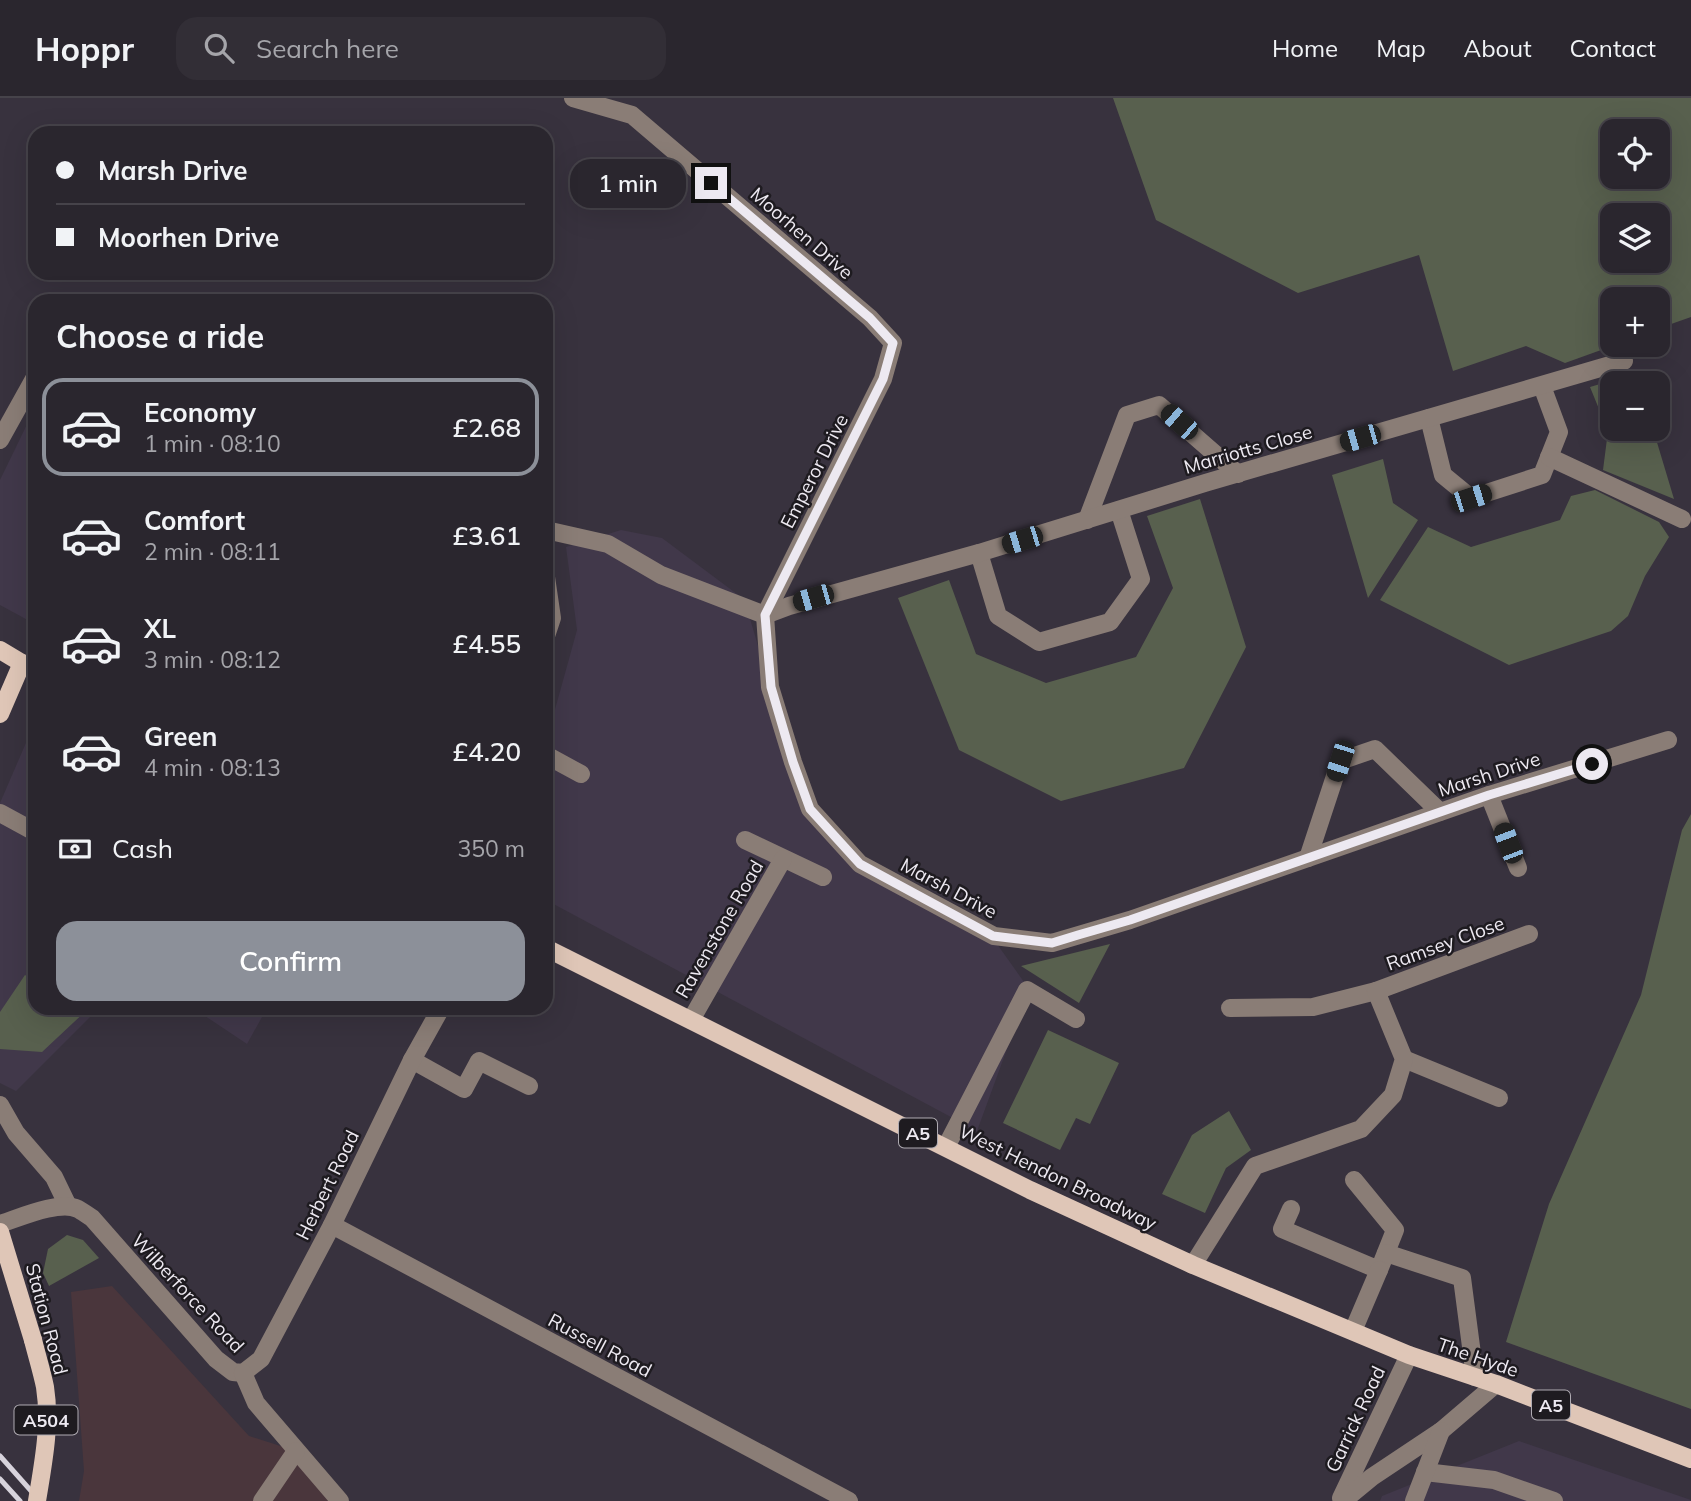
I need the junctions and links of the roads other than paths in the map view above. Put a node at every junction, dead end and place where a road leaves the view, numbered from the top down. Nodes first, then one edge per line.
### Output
1 (573, 98) edge
2 (893, 343) joint
3 (1624, 361) dead end
4 (1542, 386) junction
5 (28, 390) edge
6 (1429, 418) junction
7 (0, 440) edge
8 (1549, 457) junction
9 (1238, 474) junction
10 (1119, 510) junction
11 (1682, 519) dead end
12 (1087, 520) junction
13 (553, 532) edge
14 (979, 553) junction
15 (765, 615) junction
16 (0, 650) edge
17 (28, 667) edge
18 (0, 714) edge
19 (1668, 740) dead end
20 (553, 759) edge
21 (581, 774) dead end
22 (1489, 795) junction
23 (1440, 812) junction
24 (0, 813) edge
25 (28, 828) edge
26 (745, 840) dead end
27 (1308, 858) junction
28 (783, 859) junction
29 (1518, 868) dead end
30 (823, 877) dead end
31 (1529, 934) dead end
32 (553, 951) edge
33 (1376, 991) junction
34 (1230, 1008) dead end
35 (437, 1015) edge
36 (1076, 1019) dead end
37 (691, 1020) junction
38 (1404, 1059) junction
39 (412, 1060) junction
40 (529, 1086) dead end
41 (1499, 1098) dead end
42 (0, 1105) edge
43 (946, 1147) junction
44 (1354, 1180) dead end
45 (68, 1206) junction
46 (1291, 1209) dead end
47 (0, 1224) edge
48 (332, 1225) junction
49 (0, 1233) edge
50 (1386, 1252) junction
51 (1193, 1265) junction
52 (1379, 1270) junction
53 (1353, 1331) junction
54 (1409, 1355) junction
55 (243, 1373) junction
56 (1475, 1377) junction
57 (1496, 1384) junction
58 (1441, 1431) junction
59 (296, 1451) junction
60 (1691, 1459) edge
61 (1425, 1472) junction
62 (37, 1501) edge
63 (262, 1501) edge
64 (340, 1501) edge
65 (849, 1501) edge
66 (1341, 1501) edge
67 (1414, 1501) edge
68 (1554, 1501) edge

1 - 2 street, Moorhen Drive
2 - 15 street, Emperor Drive
3 - 4 street, Marriotts Close
4 - 6 street, Marriotts Close
4 - 8 street
5 - 7 street
6 - 8 street
6 - 9 street, Marriotts Close
8 - 11 street
9 - 10 street, Marriotts Close
9 - 12 street
10 - 12 street, Marriotts Close
10 - 14 street
12 - 14 street, Marriotts Close
13 - 15 street
14 - 15 street, Marriotts Close
15 - 27 street, Marsh Drive
16 - 17 main road
17 - 18 main road
19 - 22 street, Marsh Drive
20 - 21 street
22 - 23 street, Marsh Drive
22 - 29 street
23 - 27 street, Marsh Drive
23 - 27 street
24 - 25 street
26 - 28 street
28 - 30 street
28 - 37 street, Ravenstone Road
31 - 33 street, Ramsey Close
32 - 37 main road, West Hendon Broadway / A5
33 - 34 street, Ramsey Close
33 - 38 street, Ramsey Close
35 - 39 street, Herbert Road
36 - 43 street
37 - 43 main road, West Hendon Broadway / A5
38 - 41 street
38 - 51 street
39 - 40 street
39 - 48 street, Herbert Road
42 - 45 street
43 - 51 main road, West Hendon Broadway / A5
44 - 50 street
45 - 47 street
45 - 55 street, Wilberforce Road
46 - 52 street
48 - 55 street, Herbert Road
48 - 65 street, Russell Road
49 - 62 main road, Station Road / A504, bridge
50 - 52 street
50 - 56 street
51 - 53 main road, West Hendon Broadway / A5
52 - 53 street
53 - 54 main road, West Hendon Broadway / A5
54 - 56 main road, The Hyde / A5
54 - 66 street, Garrick Road
55 - 59 street, Wilberforce Road
56 - 57 main road, The Hyde / A5
57 - 58 street
57 - 60 main road, The Hyde / A5
58 - 61 street
58 - 66 street
59 - 63 street
59 - 64 street, Wilberforce Road
61 - 67 street
61 - 68 street

